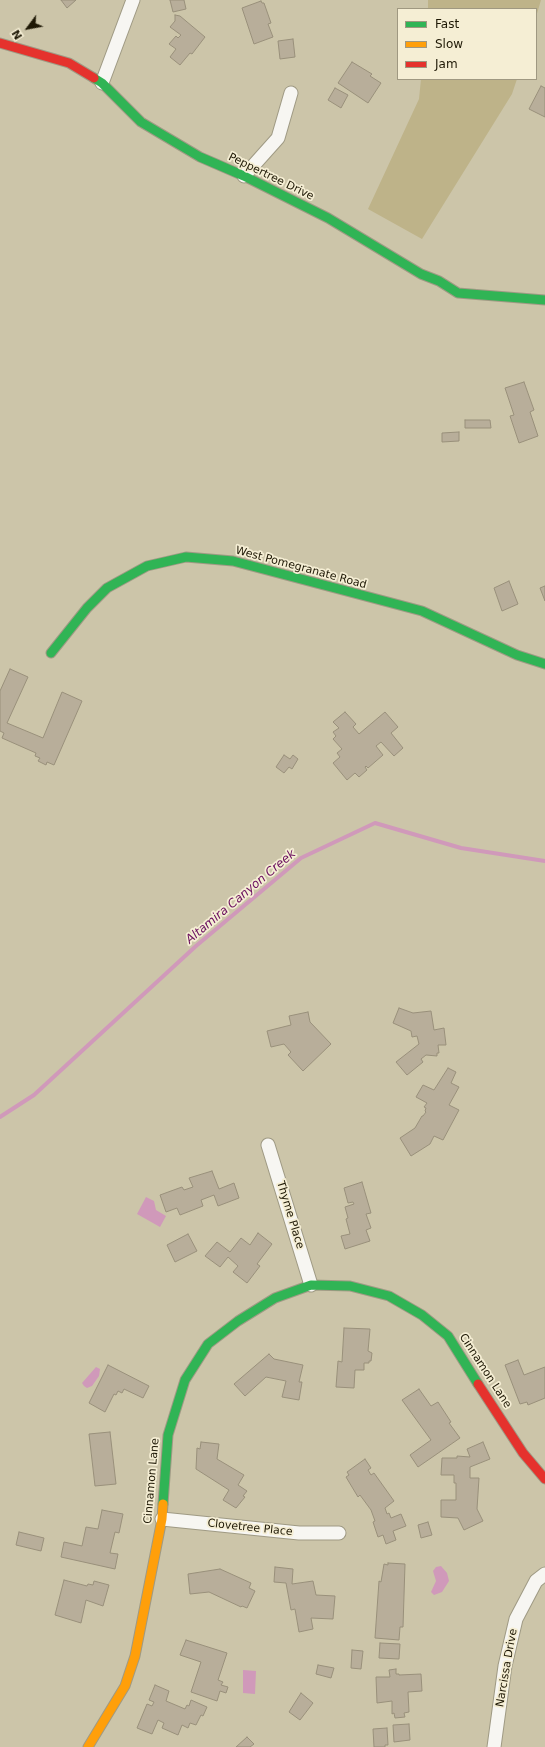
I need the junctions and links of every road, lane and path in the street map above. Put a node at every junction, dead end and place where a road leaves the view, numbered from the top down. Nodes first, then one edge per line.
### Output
1 (133, 0) edge
2 (0, 43) edge
3 (102, 83) junction
4 (292, 93) dead end
5 (244, 176) junction
6 (545, 300) edge
7 (51, 653) dead end
8 (545, 664) edge
9 (268, 1145) dead end
10 (311, 1285) junction
11 (545, 1479) edge
12 (162, 1519) junction
13 (339, 1533) dead end
14 (545, 1574) edge
15 (88, 1747) edge
16 (494, 1747) edge

1 - 3 street
2 - 3 street, Peppertree Drive
3 - 5 street, Peppertree Drive
4 - 5 street
5 - 6 street, Peppertree Drive
7 - 8 street, West Pomegranate Road
9 - 10 street, Thyme Place
10 - 11 street, Cinnamon Lane
10 - 12 street, Cinnamon Lane
12 - 13 street, Clovetree Place
12 - 15 street, Cinnamon Lane
14 - 16 street, Narcissa Drive

